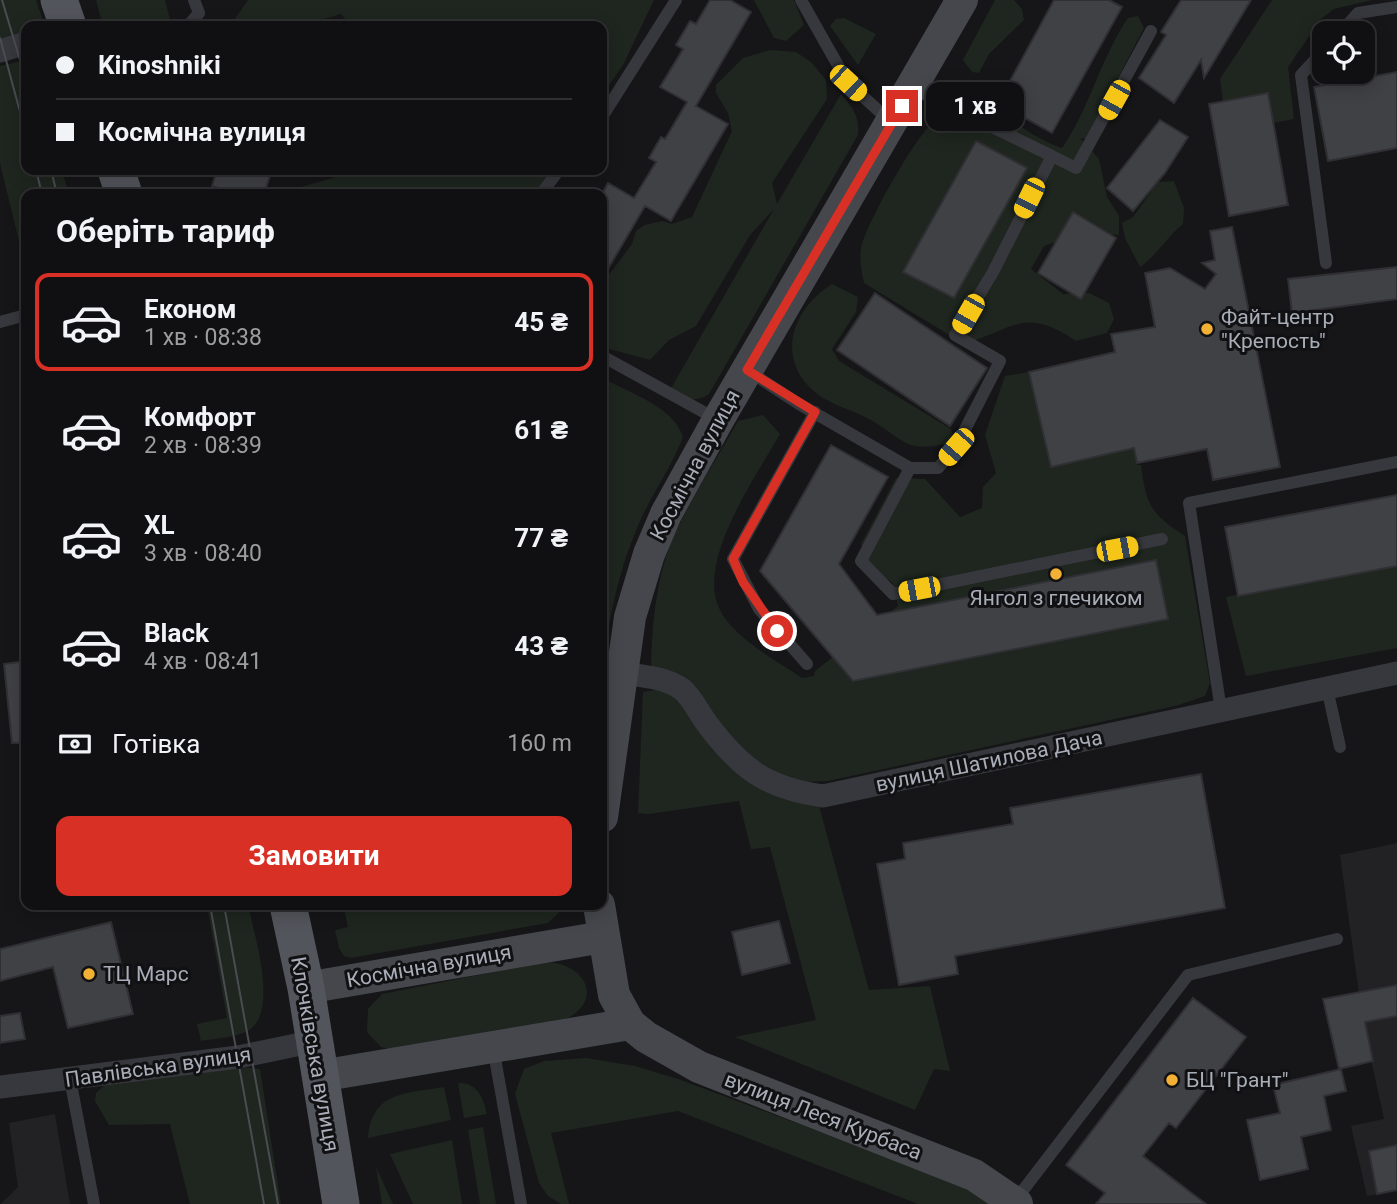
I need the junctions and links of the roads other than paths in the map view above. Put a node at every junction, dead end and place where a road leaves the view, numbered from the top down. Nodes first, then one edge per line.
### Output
1 (59, 0) edge
2 (194, 0) edge
3 (676, 0) edge
4 (801, 0) edge
5 (961, 0) edge
6 (1397, 7) edge
7 (66, 21) edge
8 (192, 21) edge
9 (1351, 21) edge
10 (1151, 31) dead end
11 (21, 45) edge
12 (0, 51) edge
13 (1312, 63) edge
14 (912, 88) junction
15 (607, 109) edge
16 (892, 124) junction
17 (1052, 156) junction
18 (1326, 263) dead end
19 (21, 316) edge
20 (0, 321) edge
21 (607, 359) edge
22 (747, 370) junction
23 (815, 412) junction
24 (718, 420) junction
25 (1397, 462) edge
26 (910, 468) junction
27 (1162, 540) dead end
28 (807, 664) dead end
29 (621, 673) junction
30 (1397, 673) edge
31 (1327, 688) junction
32 (1221, 710) junction
33 (1340, 747) dead end
34 (607, 779) edge
35 (289, 910) edge
36 (600, 910) edge
37 (603, 937) junction
38 (1337, 939) dead end
39 (306, 988) junction
40 (630, 1024) junction
41 (493, 1047) junction
42 (318, 1058) junction
43 (70, 1079) junction
44 (0, 1087) edge
45 (1016, 1203) edge
46 (94, 1204) edge
47 (341, 1204) edge
48 (521, 1204) edge

1 - 7 main road
2 - 8 lane
3 - 15 lane
4 - 16 lane
5 - 14 street, Космічна вулиця
6 - 9 lane
10 - 17 lane
11 - 12 street
13 - 18 lane
14 - 16 street, Космічна вулиця
14 - 17 lane
16 - 22 street, Космічна вулиця
17 - 26 lane
19 - 20 lane
21 - 24 lane
22 - 23 lane
22 - 24 street, Космічна вулиця
23 - 26 lane
23 - 28 lane
24 - 29 street, Космічна вулиця
25 - 32 lane
26 - 27 lane
29 - 32 street, вулиця Шатилова Дача
29 - 34 street, Космічна вулиця
30 - 31 street, вулиця Шатилова Дача
31 - 32 street, вулиця Шатилова Дача
31 - 33 lane
35 - 39 main road, Клочківська вулиця
36 - 37 street
37 - 39 street, Космічна вулиця
37 - 40 street, вулиця Леся Курбаса
38 - 45 lane
39 - 42 main road, Клочківська вулиця
40 - 41 street
40 - 45 street, вулиця Леся Курбаса
41 - 42 street
41 - 48 lane
42 - 43 street, Павлівська вулиця
42 - 47 main road, Клочківська вулиця
43 - 44 street, Павлівська вулиця
43 - 46 lane

